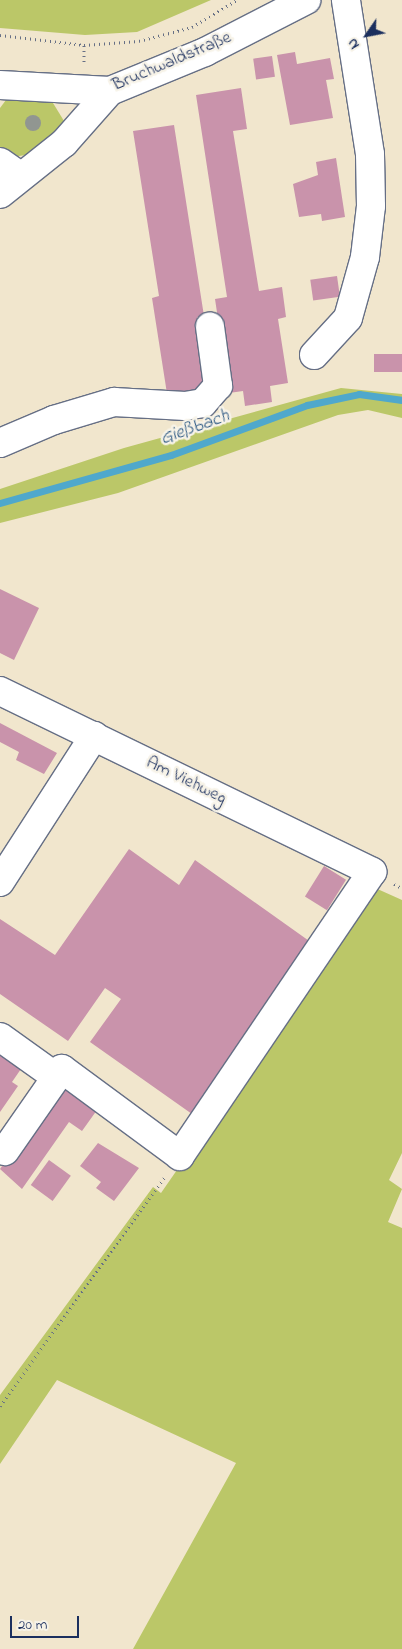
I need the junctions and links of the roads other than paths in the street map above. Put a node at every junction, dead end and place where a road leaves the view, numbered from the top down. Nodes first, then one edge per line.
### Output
1 (306, 0) edge
2 (346, 0) edge
3 (0, 85) edge
4 (110, 91) junction
5 (10, 169) edge
6 (0, 194) edge
7 (210, 327) dead end
8 (314, 354) dead end
9 (0, 443) edge
10 (0, 691) edge
11 (94, 736) junction
12 (0, 882) edge
13 (0, 1037) edge
14 (56, 1077) junction
15 (5, 1151) dead end

1 - 4 street, Bruchwaldstraße
2 - 8 street
3 - 4 street, Bruchwaldstraße
4 - 5 street
5 - 6 street
7 - 9 street
10 - 11 street, Am Viehweg
11 - 12 street
11 - 14 street, Am Viehweg
13 - 14 street
14 - 15 street

